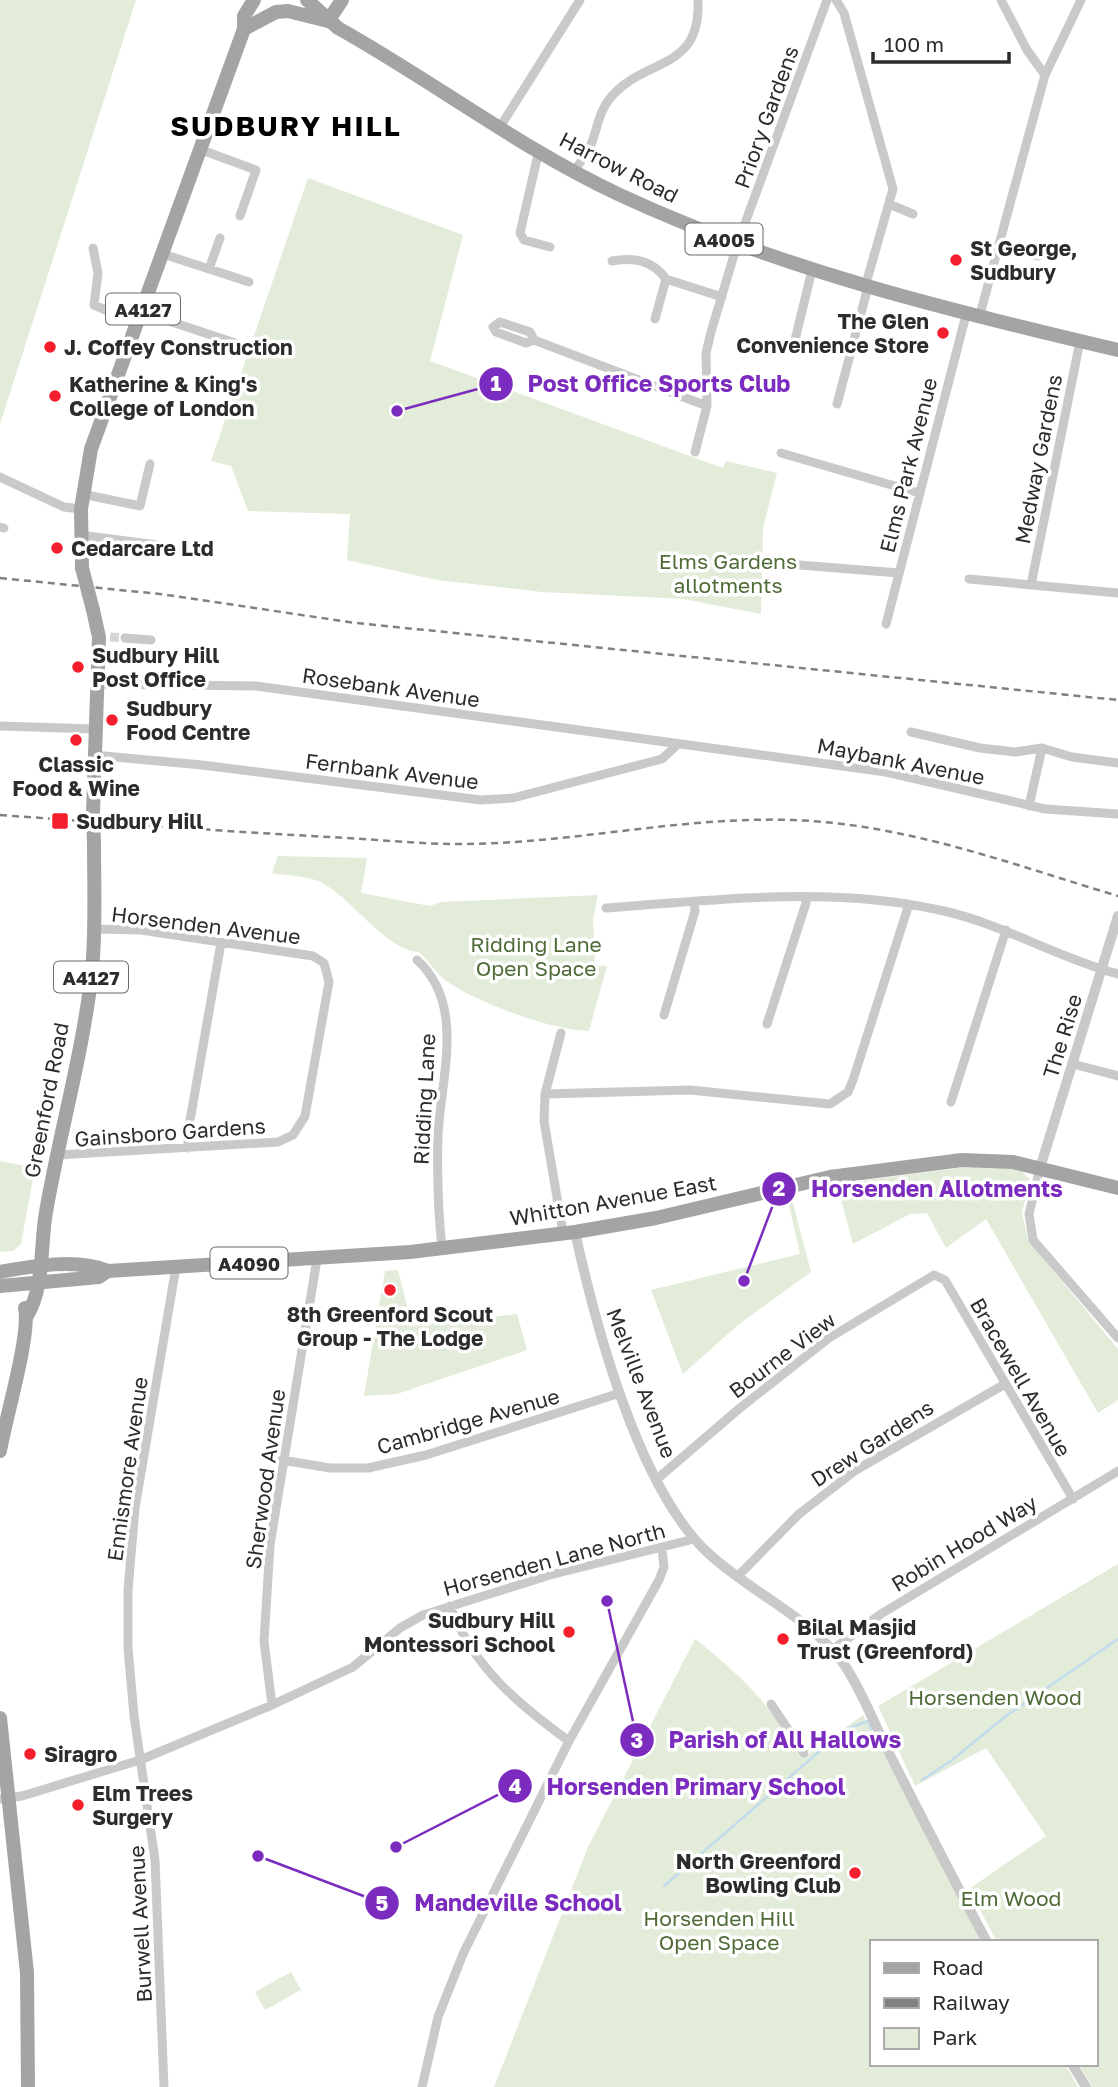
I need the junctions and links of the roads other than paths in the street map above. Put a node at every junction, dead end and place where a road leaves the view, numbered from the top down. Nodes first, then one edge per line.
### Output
1 (254, 0) edge
2 (307, 0) edge
3 (342, 0) edge
4 (580, 0) edge
5 (698, 0) edge
6 (827, 0) edge
7 (835, 0) edge
8 (1001, 0) edge
9 (1081, 0) edge
10 (284, 8) edge
11 (328, 22) junction
12 (244, 29) junction
13 (1045, 75) junction
14 (500, 127) junction
15 (199, 149) junction
16 (539, 150) junction
17 (575, 170) junction
18 (890, 204) junction
19 (913, 214) dead end
20 (240, 216) dead end
21 (220, 238) dead end
22 (737, 245) junction
23 (997, 246) junction
24 (550, 247) dead end
25 (93, 248) dead end
26 (163, 254) junction
27 (1038, 256) dead end
28 (612, 261) dead end
29 (209, 269) junction
30 (812, 270) junction
31 (666, 279) junction
32 (249, 282) dead end
33 (867, 287) junction
34 (722, 297) junction
35 (972, 317) junction
36 (140, 318) junction
37 (655, 318) dead end
38 (534, 340) dead end
39 (795, 340) dead end
40 (1080, 341) junction
41 (235, 343) dead end
42 (1118, 350) edge
43 (837, 404) dead end
44 (706, 406) junction
45 (695, 452) dead end
46 (781, 453) dead end
47 (150, 464) dead end
48 (1, 479) edge
49 (919, 493) junction
50 (81, 502) junction
51 (80, 535) junction
52 (165, 546) dead end
53 (762, 562) dead end
54 (899, 573) junction
55 (969, 579) dead end
56 (1031, 585) junction
57 (1118, 593) edge
58 (886, 624) dead end
59 (125, 638) tunnel mouth
60 (151, 640) dead end
61 (98, 684) junction
62 (0, 726) edge
63 (95, 729) junction
64 (911, 732) dead end
65 (677, 745) junction
66 (1042, 748) junction
67 (93, 755) junction
68 (1118, 763) edge
69 (1030, 806) junction
70 (1118, 814) edge
71 (805, 897) junction
72 (694, 902) junction
73 (909, 904) junction
74 (606, 908) dead end
75 (1118, 916) edge
76 (95, 929) junction
77 (1006, 930) junction
78 (221, 943) junction
79 (417, 960) dead end
80 (1103, 970) junction
81 (1118, 974) edge
82 (664, 1015) dead end
83 (767, 1024) dead end
84 (561, 1033) dead end
85 (1073, 1064) junction
86 (1118, 1076) edge
87 (545, 1094) junction
88 (951, 1102) dead end
89 (286, 1139) joint
90 (188, 1148) junction
91 (57, 1155) junction
92 (1040, 1168) junction
93 (1118, 1188) edge
94 (569, 1233) junction
95 (442, 1248) junction
96 (317, 1259) junction
97 (36, 1267) junction
98 (176, 1267) junction
99 (108, 1271) junction
100 (0, 1272) edge
101 (938, 1275) joint
102 (33, 1283) junction
103 (0, 1286) edge
104 (1118, 1338) edge
105 (1005, 1384) junction
106 (620, 1393) junction
107 (0, 1451) edge
108 (282, 1460) junction
109 (1118, 1471) edge
110 (657, 1479) junction
111 (1073, 1499) junction
112 (694, 1539) junction
113 (663, 1549) junction
114 (738, 1576) junction
115 (450, 1606) junction
116 (832, 1650) junction
117 (272, 1704) junction
118 (771, 1704) dead end
119 (0, 1718) edge
120 (569, 1741) junction
121 (804, 1753) dead end
122 (140, 1760) junction
123 (4, 1798) edge
124 (986, 1940) edge
125 (1073, 2066) edge
126 (28, 2087) edge
127 (164, 2087) edge
128 (422, 2087) edge
129 (1086, 2087) edge

1 - 10 main road, Harrow Road / A4005
1 - 12 main road, Greenford Road / A4127
2 - 11 main road, Harrow Road / A4005
3 - 11 main road
4 - 14 street
5 - 17 street
6 - 22 street, Priory Gardens
7 - 18 street
8 - 13 street
9 - 13 street, Elms Park Avenue
10 - 11 main road, Harrow Road / A4005
10 - 12 main road
11 - 14 main road, Harrow Road / A4005
12 - 15 main road, Greenford Road / A4127
13 - 23 street, Elms Park Avenue
14 - 16 main road, Harrow Road / A4005
15 - 20 street
15 - 26 main road, Greenford Road / A4127
16 - 17 main road, Harrow Road / A4005
16 - 24 street
17 - 22 main road, Harrow Road / A4005
18 - 19 street
18 - 33 street
21 - 29 street
22 - 30 main road, Harrow Road / A4005
22 - 34 street, Priory Gardens
23 - 27 street
23 - 35 street, Elms Park Avenue
25 - 36 street
26 - 29 street
26 - 36 main road, Greenford Road / A4127
28 - 31 street
29 - 32 street
30 - 33 main road, Harrow Road / A4005
30 - 39 street
31 - 34 street
31 - 37 street
33 - 35 main road, Harrow Road / A4005
33 - 43 street
34 - 44 street, Priory Gardens
35 - 40 main road, Harrow Road / A4005
35 - 49 street, Elms Park Avenue
36 - 41 street
36 - 50 main road, Greenford Road / A4127
38 - 44 street
40 - 42 main road, Harrow Road / A4005
40 - 56 street, Medway Gardens
44 - 45 street, Priory Gardens
46 - 49 street
47 - 50 street
48 - 50 street
49 - 54 street, Elms Park Avenue
50 - 51 main road, Greenford Road / A4127
51 - 52 street
51 - 61 main road, Greenford Road / A4127, bridge
53 - 54 street
54 - 58 street, Elms Park Avenue
55 - 56 street
56 - 57 street
59 - 60 street
61 - 63 main road, Greenford Road / A4127
61 - 65 street, Rosebank Avenue
62 - 63 street
63 - 67 main road, Greenford Road / A4127
64 - 66 street
65 - 67 street, Fernbank Avenue
65 - 69 street, Maybank Avenue
66 - 68 street
66 - 69 street
67 - 76 main road, Greenford Road / A4127, bridge
69 - 70 street, Maybank Avenue
71 - 72 street
71 - 73 street
71 - 83 street
72 - 74 street
72 - 82 street
73 - 77 street
73 - 87 street
75 - 80 street, The Rise
76 - 78 street, Horsenden Avenue
76 - 91 main road, Greenford Road / A4127
77 - 80 street
77 - 88 street
78 - 89 street, Horsenden Avenue
78 - 90 street
79 - 95 street, Ridding Lane
80 - 81 street
80 - 85 street, The Rise
84 - 87 street
85 - 86 street
85 - 92 street, The Rise
87 - 94 street
89 - 90 street, Gainsboro Gardens
90 - 91 street, Gainsboro Gardens
91 - 97 main road, Greenford Road / A4127
92 - 93 main road, Whitton Avenue East / A4090
92 - 94 main road, Whitton Avenue East / A4090
92 - 104 street
94 - 95 main road, Whitton Avenue East / A4090
94 - 106 street, Melville Avenue
95 - 96 main road, Whitton Avenue East / A4090
96 - 98 main road, Whitton Avenue East / A4090
96 - 108 street, Sherwood Avenue
97 - 99 main road, Whitton Avenue East / A4090
97 - 100 main road, A4090
97 - 102 main road, Greenford Road / A4127
98 - 99 main road, Whitton Avenue East / A4090
98 - 122 street, Ennismore Avenue
99 - 102 main road, Whitton Avenue East / A4090
101 - 105 street, Bracewell Avenue
101 - 110 street, Bourne View
102 - 103 main road, A4090
102 - 107 main road, Greenford Road / A4127
105 - 111 street, Bracewell Avenue
105 - 114 street, Drew Gardens
106 - 108 street, Cambridge Avenue
106 - 110 street, Melville Avenue
108 - 117 street, Sherwood Avenue
109 - 111 street, Robin Hood Way
110 - 112 street, Melville Avenue
111 - 116 street, Robin Hood Way
112 - 113 street, Horsenden Lane North
112 - 114 street, Horsenden Lane North
113 - 115 street, Horsenden Lane North
113 - 120 street
114 - 116 street, Horsenden Lane North
115 - 117 street, Horsenden Lane North
115 - 120 street
116 - 124 street, Horsenden Lane North
117 - 122 street, Horsenden Lane North
118 - 121 street
119 - 123 main road
120 - 128 street
122 - 123 street, Horsenden Lane North
122 - 127 street, Burwell Avenue
123 - 126 main road
125 - 129 street

